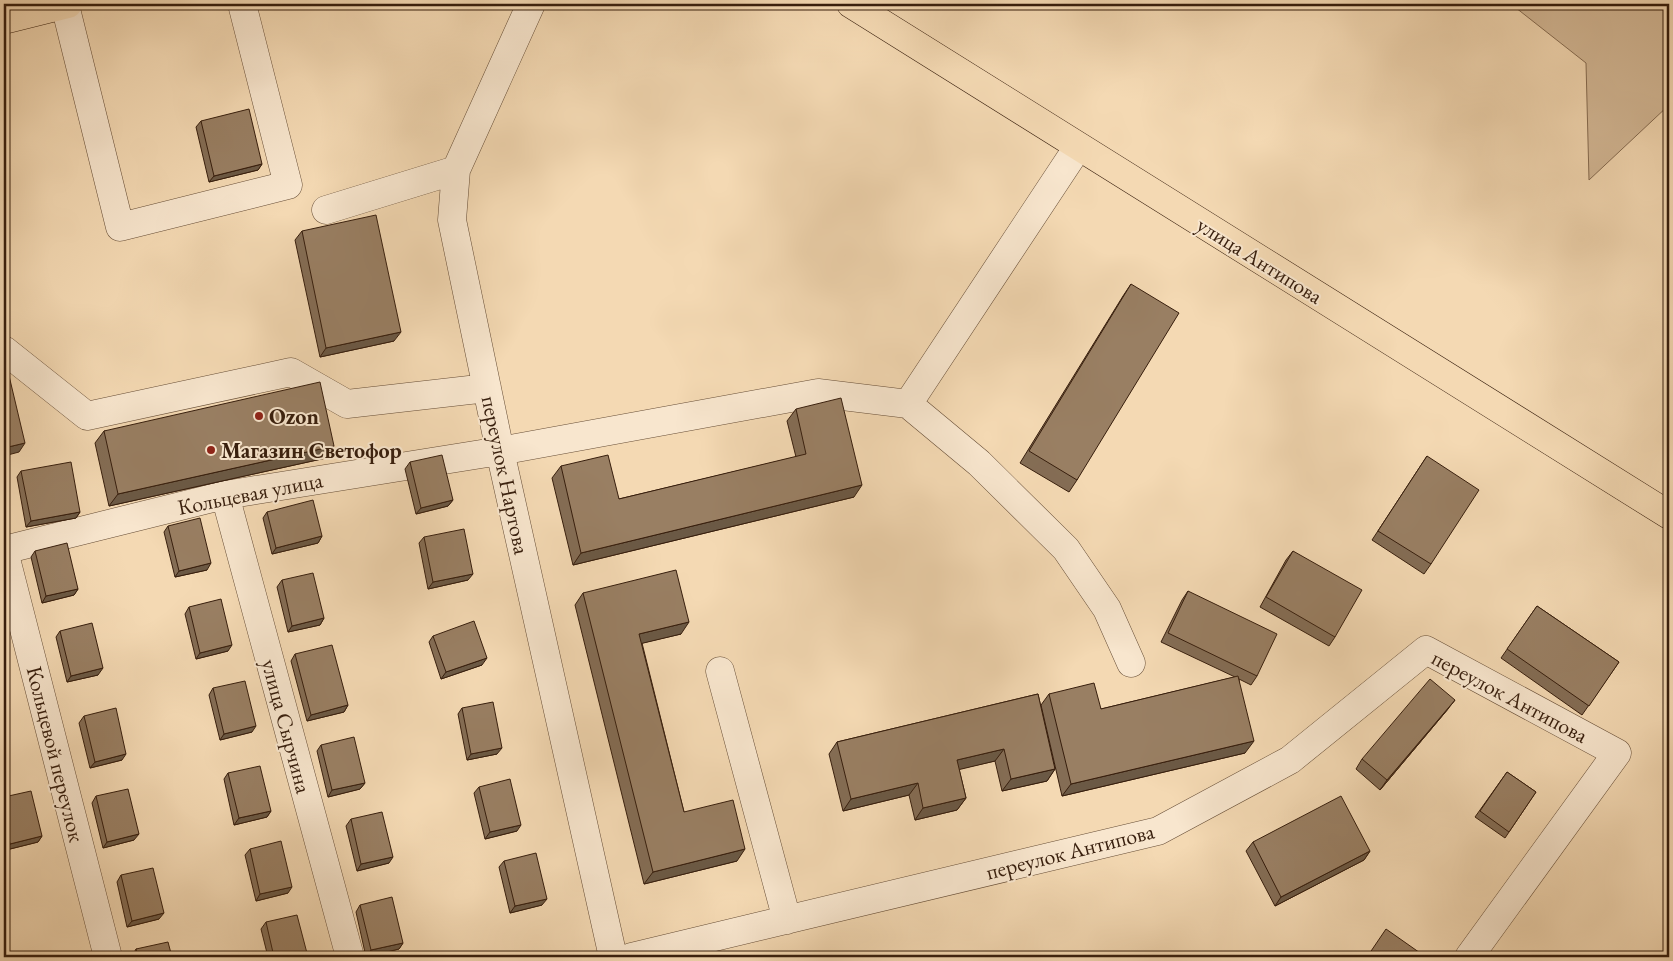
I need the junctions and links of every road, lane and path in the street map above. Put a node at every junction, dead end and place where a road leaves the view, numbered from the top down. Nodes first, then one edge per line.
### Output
1 (67, 4) edge
2 (242, 4) edge
3 (531, 4) edge
4 (851, 4) edge
5 (4, 20) edge
6 (1078, 147) junction
7 (456, 170) junction
8 (326, 210) dead end
9 (4, 350) edge
10 (487, 388) junction
11 (908, 404) junction
12 (500, 451) junction
13 (225, 495) junction
14 (1669, 515) edge
15 (4, 551) edge
16 (1131, 662) dead end
17 (720, 670) dead end
18 (786, 920) junction
19 (108, 957) edge
20 (350, 957) edge
21 (613, 957) edge
22 (631, 957) edge
23 (1469, 957) edge

1 - 2 street
1 - 5 main road
3 - 7 street, переулок Нартова
4 - 6 main road, улица Антипова
6 - 11 street
6 - 14 main road, улица Антипова
7 - 8 street
7 - 10 street, переулок Нартова
9 - 10 street
10 - 12 street, переулок Нартова
11 - 12 street, Кольцевая улица
11 - 16 street
12 - 13 street, Кольцевая улица
12 - 21 street, переулок Нартова
13 - 15 street, Кольцевая улица
13 - 20 street, улица Сырчина
15 - 19 street, Кольцевой переулок
17 - 18 street
18 - 22 street, переулок Антипова
18 - 23 street, переулок Антипова

